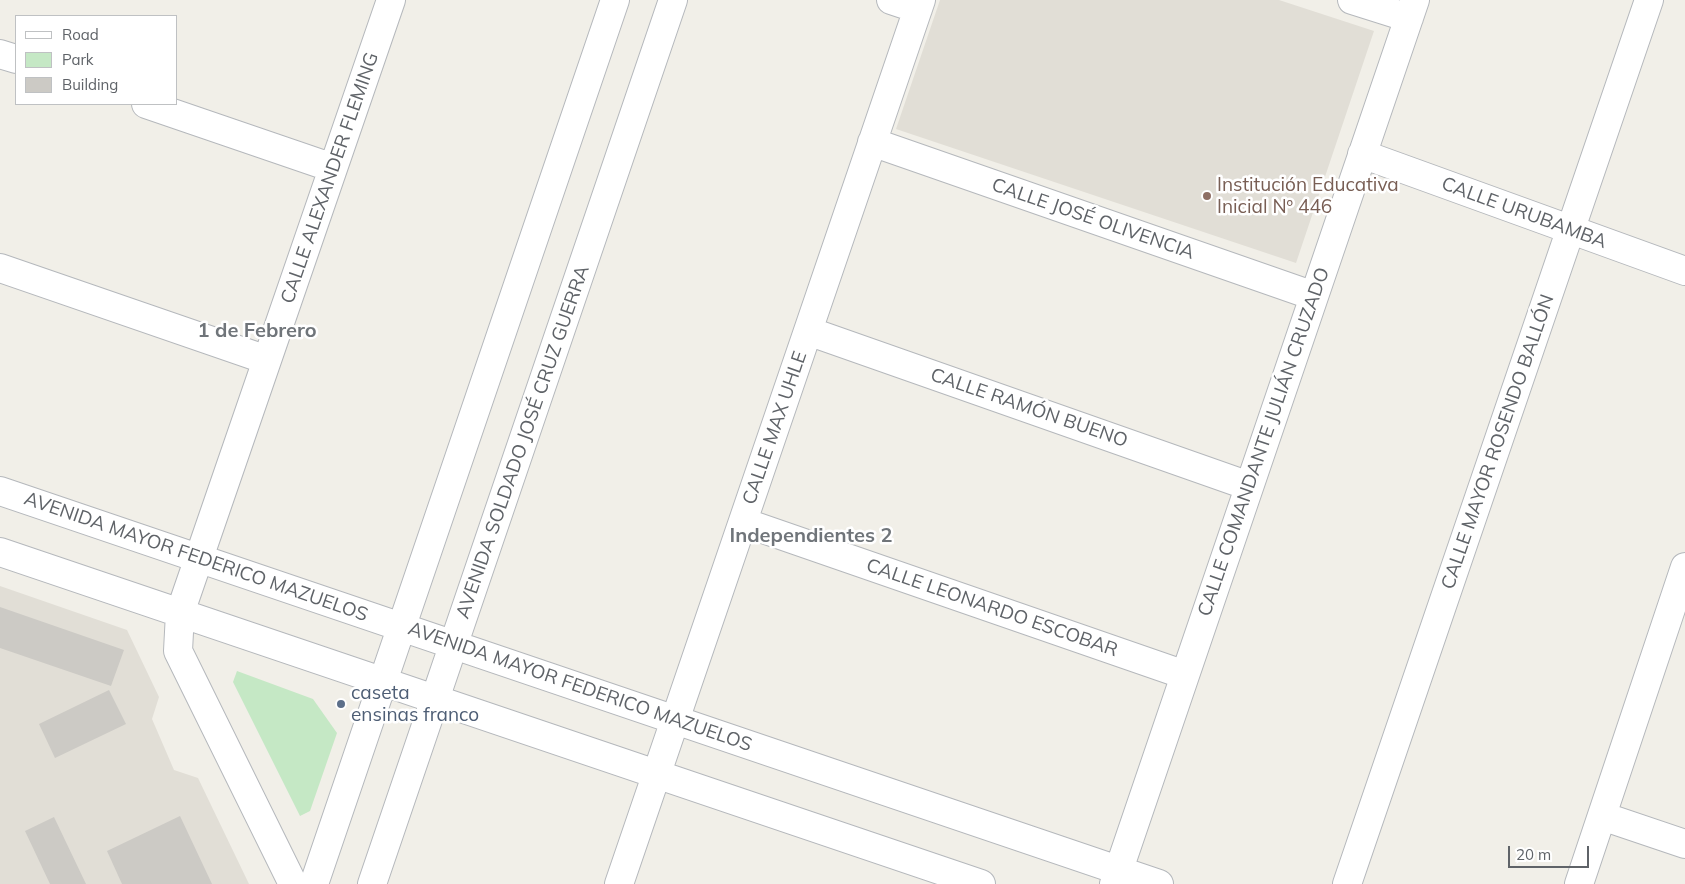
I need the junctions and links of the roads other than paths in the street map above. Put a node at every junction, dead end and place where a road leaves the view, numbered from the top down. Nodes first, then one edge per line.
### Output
1 (391, 0) edge
2 (615, 0) edge
3 (673, 0) edge
4 (891, 0) edge
5 (1352, 0) edge
6 (1649, 0) edge
7 (919, 5) edge
8 (1412, 9) edge
9 (0, 54) edge
10 (15, 59) edge
11 (149, 105) edge
12 (872, 142) junction
13 (1362, 154) junction
14 (333, 168) junction
15 (1571, 230) junction
16 (0, 268) edge
17 (1685, 271) edge
18 (1314, 296) junction
19 (808, 331) junction
20 (267, 360) junction
21 (1249, 486) junction
22 (0, 491) edge
23 (743, 522) junction
24 (0, 552) edge
25 (199, 558) junction
26 (1685, 567) edge
27 (180, 613) junction
28 (1676, 625) edge
29 (402, 627) junction
30 (454, 645) junction
31 (1185, 675) junction
32 (383, 682) junction
33 (435, 699) junction
34 (675, 720) junction
35 (656, 774) junction
36 (1602, 816) junction
37 (1685, 844) edge
38 (1116, 877) edge
39 (294, 884) edge
40 (314, 884) edge
41 (372, 884) edge
42 (619, 884) edge
43 (980, 884) edge
44 (1159, 884) edge
45 (1347, 884) edge
46 (1579, 884) edge

1 - 14 street, CALLE ALEXANDER FLEMING
2 - 29 street
3 - 30 street, AVENIDA SOLDADO JOSÉ CRUZ GUERRA
4 - 7 street
5 - 8 street
6 - 15 street, CALLE MAYOR ROSENDO BALLÓN
7 - 12 street, CALLE MAX UHLE
8 - 13 street, CALLE COMANDANTE JULIÁN CRUZADO
9 - 10 street
11 - 14 street
12 - 18 street, CALLE JOSÉ OLIVENCIA
12 - 19 street, CALLE MAX UHLE
13 - 15 street, CALLE URUBAMBA
13 - 18 street, CALLE COMANDANTE JULIÁN CRUZADO
14 - 20 street, CALLE ALEXANDER FLEMING
15 - 17 street, CALLE URUBAMBA
15 - 45 street, CALLE MAYOR ROSENDO BALLÓN
16 - 20 street
18 - 21 street, CALLE COMANDANTE JULIÁN CRUZADO
19 - 21 street, CALLE RAMÓN BUENO
19 - 23 street, CALLE MAX UHLE
20 - 25 street, CALLE ALEXANDER FLEMING
21 - 31 street, CALLE COMANDANTE JULIÁN CRUZADO
22 - 25 street, AVENIDA MAYOR FEDERICO MAZUELOS
23 - 31 street, CALLE LEONARDO ESCOBAR
23 - 34 street, CALLE MAX UHLE
24 - 27 street
25 - 27 street, CALLE ALEXANDER FLEMING
25 - 29 street, AVENIDA MAYOR FEDERICO MAZUELOS
26 - 28 street
27 - 32 street
27 - 39 street, CALLE ALEXANDER FLEMING
28 - 36 street
29 - 30 street, AVENIDA MAYOR FEDERICO MAZUELOS
29 - 32 street
30 - 33 street, AVENIDA SOLDADO JOSÉ CRUZ GUERRA
30 - 34 street, AVENIDA MAYOR FEDERICO MAZUELOS
31 - 38 street, CALLE COMANDANTE JULIÁN CRUZADO
32 - 33 street
32 - 40 street
33 - 35 street
33 - 41 street, AVENIDA SOLDADO JOSÉ CRUZ GUERRA
34 - 35 street, CALLE MAX UHLE
34 - 38 street, AVENIDA MAYOR FEDERICO MAZUELOS
35 - 42 street, CALLE MAX UHLE
35 - 43 street
36 - 37 street
36 - 46 street
38 - 44 street, AVENIDA MAYOR FEDERICO MAZUELOS

